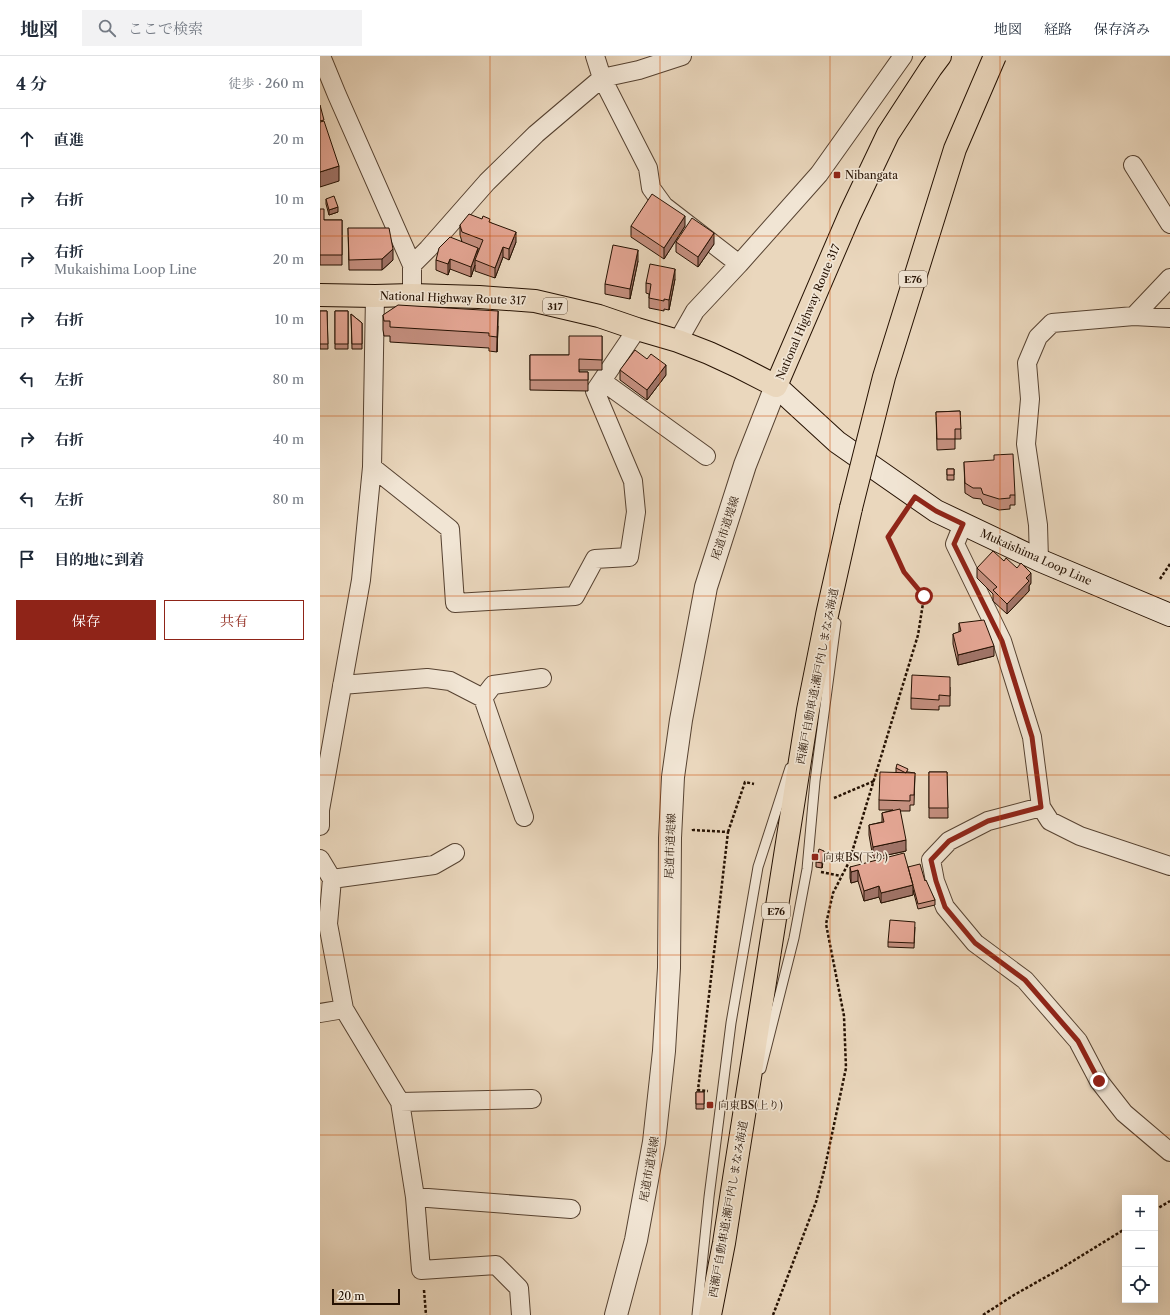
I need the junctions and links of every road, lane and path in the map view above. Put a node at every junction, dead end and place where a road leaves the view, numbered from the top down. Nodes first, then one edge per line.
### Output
1 (321, 56) edge
2 (595, 56) edge
3 (682, 56) edge
4 (903, 56) edge
5 (940, 56) edge
6 (996, 56) edge
7 (602, 78) junction
8 (1133, 165) dead end
9 (1170, 224) edge
10 (739, 264) junction
11 (412, 265) junction
12 (1170, 278) edge
13 (320, 295) edge
14 (412, 295) junction
15 (375, 296) junction
16 (1134, 316) junction
17 (1170, 318) edge
18 (637, 329) junction
19 (678, 341) junction
20 (602, 382) junction
21 (776, 386) junction
22 (706, 456) dead end
23 (372, 467) junction
24 (915, 497) junction
25 (851, 508) junction
26 (963, 524) junction
27 (1039, 560) junction
28 (1170, 564) edge
29 (1160, 579) dead end
30 (1170, 615) edge
31 (542, 678) dead end
32 (342, 685) junction
33 (483, 698) junction
34 (808, 710) junction
35 (328, 715) edge
36 (874, 782) junction
37 (754, 784) dead end
38 (834, 798) dead end
39 (1041, 807) junction
40 (524, 817) dead end
41 (693, 823) dead end
42 (320, 826) edge
43 (728, 832) junction
44 (455, 853) dead end
45 (320, 859) edge
46 (1170, 866) edge
47 (332, 879) junction
48 (344, 1009) junction
49 (320, 1013) edge
50 (722, 1093) junction
51 (532, 1099) dead end
52 (400, 1102) junction
53 (1170, 1152) edge
54 (735, 1172) junction
55 (415, 1197) junction
56 (1170, 1201) edge
57 (1158, 1208) edge
58 (571, 1209) dead end
59 (1122, 1231) edge
60 (521, 1315) edge
61 (616, 1315) edge
62 (697, 1315) edge
63 (710, 1315) edge
64 (773, 1315) edge
65 (982, 1315) edge

1 - 11 street
2 - 7 street
3 - 7 street
4 - 10 street
5 - 21 highway, National Highway Route 317
6 - 25 highway, 西瀬戸自動車道;瀬戸内しまなみ海道 / E76, bridge
7 - 10 street
7 - 11 street
8 - 9 street
10 - 19 street
11 - 14 street
12 - 16 street
13 - 15 highway, National Highway Route 317 / 317
14 - 15 highway, National Highway Route 317 / 317
14 - 18 highway, National Highway Route 317 / 317
15 - 23 street
16 - 17 street
16 - 27 street
18 - 19 highway, National Highway Route 317 / 317
18 - 20 street
19 - 21 highway, National Highway Route 317 / 317
20 - 22 street
20 - 23 street
21 - 24 street, Mukaishima Loop Line
21 - 61 street, 尾道市道堤線
23 - 32 street
24 - 26 street, Mukaishima Loop Line
24 - 36 path
25 - 34 highway, 西瀬戸自動車道;瀬戸内しまなみ海道 / E76
25 - 54 lane
26 - 27 street, Mukaishima Loop Line
26 - 39 street
27 - 30 street, Mukaishima Loop Line
28 - 29 path
31 - 33 street
32 - 33 street
32 - 35 street
33 - 40 street
34 - 50 lane
34 - 54 highway, 西瀬戸自動車道;瀬戸内しまなみ海道 / E76
35 - 42 street
36 - 38 path
36 - 64 path
37 - 43 path
39 - 46 street
39 - 53 street
41 - 43 path
43 - 50 path
44 - 47 street
45 - 47 street
47 - 48 street
48 - 49 street
48 - 52 street
50 - 62 lane
51 - 52 street
52 - 55 street
54 - 63 highway, 西瀬戸自動車道;瀬戸内しまなみ海道 / E76
55 - 58 street
55 - 60 street
56 - 57 path
59 - 65 path

